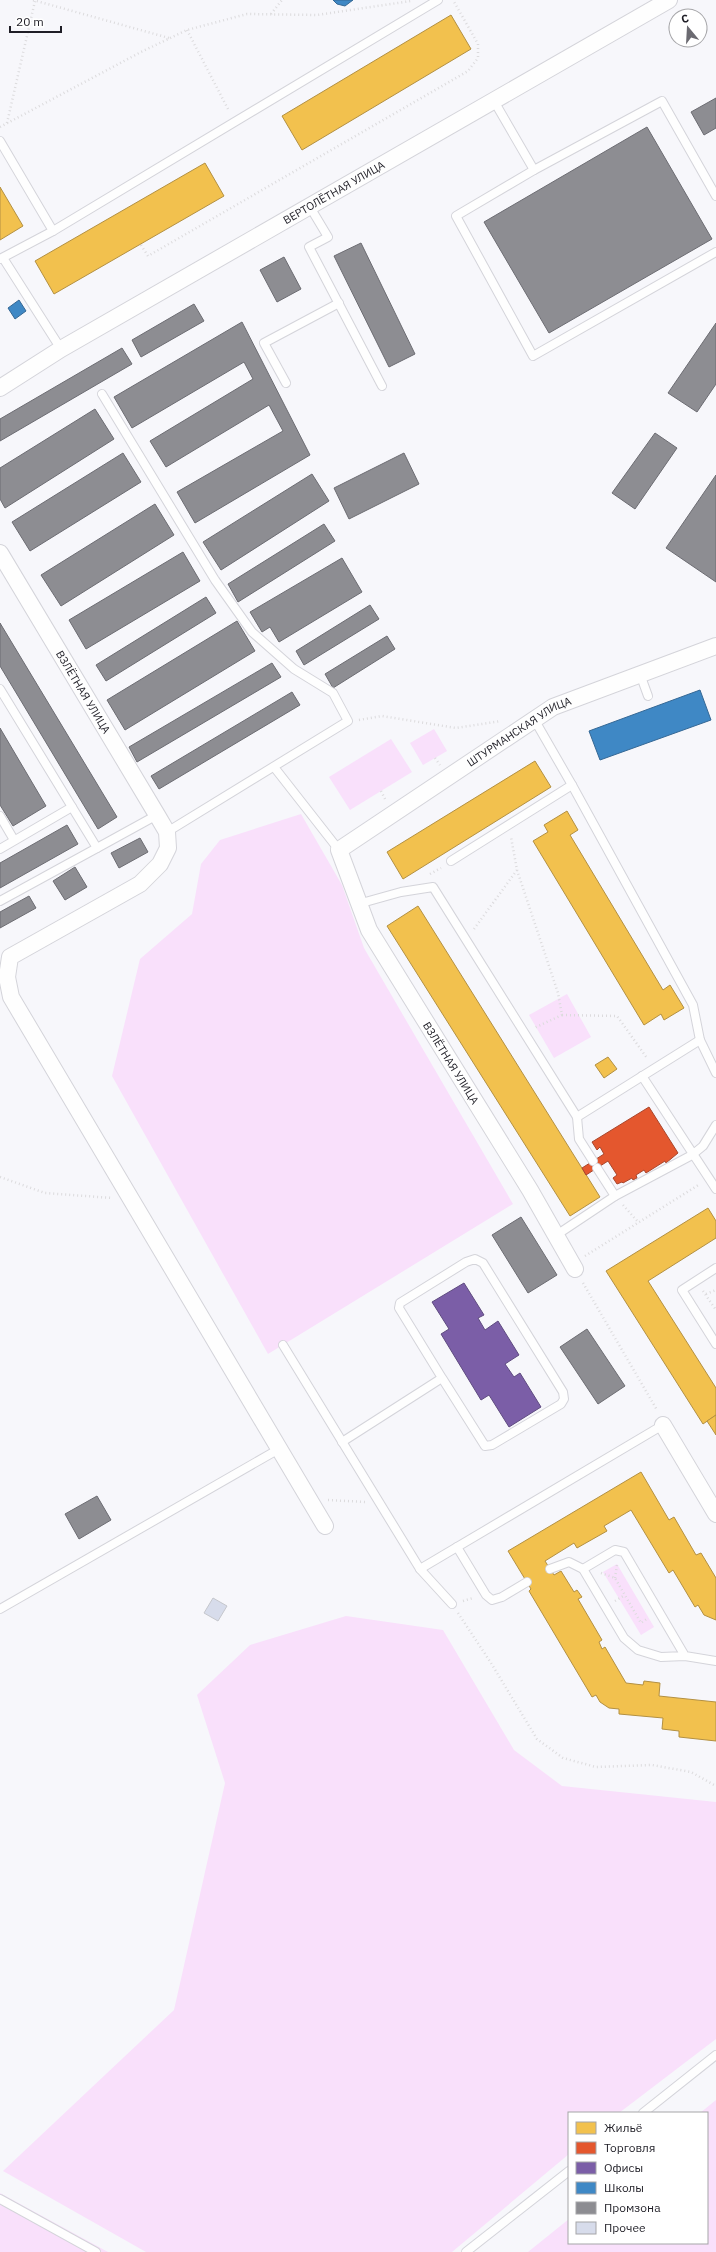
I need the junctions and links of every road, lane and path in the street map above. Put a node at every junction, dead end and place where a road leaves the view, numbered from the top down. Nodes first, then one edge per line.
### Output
1 (34, 0) edge
2 (282, 0) edge
3 (438, 0) edge
4 (452, 0) edge
5 (669, 0) edge
6 (404, 1) edge
7 (412, 1) dead end
8 (270, 14) junction
9 (187, 30) junction
10 (170, 39) junction
11 (494, 101) junction
12 (235, 122) junction
13 (7, 124) junction
14 (0, 127) edge
15 (0, 141) edge
16 (534, 170) junction
17 (716, 196) edge
18 (310, 207) junction
19 (53, 231) junction
20 (141, 245) dead end
21 (716, 252) edge
22 (1, 258) edge
23 (339, 303) junction
24 (61, 349) junction
25 (286, 383) dead end
26 (382, 386) dead end
27 (0, 388) edge
28 (102, 394) dead end
29 (0, 553) edge
30 (716, 646) edge
31 (640, 674) junction
32 (0, 689) edge
33 (648, 696) dead end
34 (534, 719) junction
35 (504, 720) dead end
36 (348, 721) junction
37 (435, 758) dead end
38 (440, 765) dead end
39 (274, 767) junction
40 (572, 785) junction
41 (72, 806) junction
42 (157, 815) junction
43 (0, 816) edge
44 (508, 826) junction
45 (167, 832) junction
46 (14, 840) junction
47 (96, 848) junction
48 (0, 849) edge
49 (340, 850) junction
50 (451, 861) dead end
51 (517, 870) junction
52 (0, 901) edge
53 (358, 904) junction
54 (466, 939) junction
55 (5, 960) edge
56 (562, 1014) junction
57 (524, 1033) junction
58 (700, 1040) junction
59 (654, 1068) junction
60 (716, 1073) edge
61 (642, 1076) junction
62 (577, 1117) junction
63 (716, 1125) edge
64 (692, 1155) junction
65 (0, 1177) edge
66 (708, 1178) junction
67 (716, 1189) edge
68 (615, 1196) junction
69 (131, 1198) junction
70 (638, 1223) junction
71 (555, 1236) junction
72 (574, 1267) junction
73 (716, 1268) edge
74 (697, 1280) junction
75 (716, 1290) edge
76 (706, 1294) junction
77 (716, 1310) edge
78 (716, 1344) edge
79 (283, 1345) dead end
80 (442, 1378) junction
81 (663, 1425) junction
82 (342, 1442) junction
83 (279, 1448) junction
84 (380, 1503) junction
85 (312, 1504) junction
86 (716, 1514) edge
87 (325, 1526) dead end
88 (457, 1547) junction
89 (550, 1568) dead end
90 (420, 1569) junction
91 (583, 1569) junction
92 (527, 1582) dead end
93 (486, 1595) junction
94 (452, 1604) junction
95 (0, 1609) edge
96 (659, 1612) junction
97 (685, 1656) junction
98 (716, 1661) edge
99 (716, 1786) edge
100 (716, 2055) edge
101 (644, 2112) edge
102 (568, 2172) edge
103 (0, 2199) edge
104 (96, 2252) edge
105 (466, 2252) edge

1 - 10 path
1 - 13 path
2 - 8 path
3 - 12 lane
4 - 20 path
5 - 11 street, ВЕРТОЛЁТНАЯ УЛИЦА
6 - 7 path
6 - 8 path
8 - 9 path
9 - 10 path
9 - 12 path
10 - 13 path
11 - 16 lane
11 - 18 street, ВЕРТОЛЁТНАЯ УЛИЦА
12 - 19 lane
13 - 14 path
15 - 19 lane
16 - 17 lane
16 - 21 lane
18 - 23 lane
18 - 24 street, ВЕРТОЛЁТНАЯ УЛИЦА
19 - 22 lane
22 - 24 lane
23 - 25 lane
23 - 26 lane
24 - 27 street, ВЕРТОЛЁТНАЯ УЛИЦА
28 - 36 lane
29 - 42 street, ВЗЛЁТНАЯ УЛИЦА
30 - 31 street, ШТУРМАНСКАЯ УЛИЦА
31 - 33 lane
31 - 34 street, ШТУРМАНСКАЯ УЛИЦА
32 - 41 lane
34 - 40 lane
34 - 49 street, ШТУРМАНСКАЯ УЛИЦА
35 - 36 path
36 - 39 lane
37 - 38 path
39 - 45 lane
39 - 49 lane
40 - 44 lane
40 - 58 lane
41 - 46 lane
41 - 47 lane
42 - 45 street, ВЗЛЁТНАЯ УЛИЦА
42 - 47 lane
43 - 46 lane
44 - 50 lane
44 - 51 path
45 - 55 street
46 - 48 lane
47 - 52 lane
49 - 53 street, ВЗЛЁТНАЯ УЛИЦА
51 - 54 path
51 - 56 path
53 - 54 lane
53 - 71 street, ВЗЛЁТНАЯ УЛИЦА
54 - 57 lane
55 - 69 street
56 - 57 path
56 - 59 path
57 - 62 lane
58 - 59 lane
58 - 60 lane
59 - 61 lane
61 - 62 lane
61 - 64 lane
62 - 68 lane
63 - 64 lane
64 - 66 lane
64 - 68 lane
65 - 69 path
66 - 67 lane
66 - 70 path
68 - 70 path
68 - 71 lane
69 - 83 street
70 - 72 path
71 - 72 street, ВЗЛЁТНАЯ УЛИЦА
72 - 81 path
73 - 74 lane
74 - 76 path
74 - 78 lane
75 - 76 path
76 - 77 path
79 - 82 lane
80 - 80 lane
80 - 82 lane
81 - 86 street
81 - 88 lane
82 - 84 lane
83 - 85 street
83 - 95 lane
84 - 85 path
84 - 90 lane
85 - 87 street
88 - 90 lane
88 - 93 lane
89 - 91 lane
90 - 94 lane
91 - 96 path
91 - 96 lane
91 - 97 lane
92 - 93 lane
93 - 94 path
94 - 99 path
96 - 97 lane
97 - 98 lane
100 - 101 lane
102 - 105 lane
103 - 104 lane

